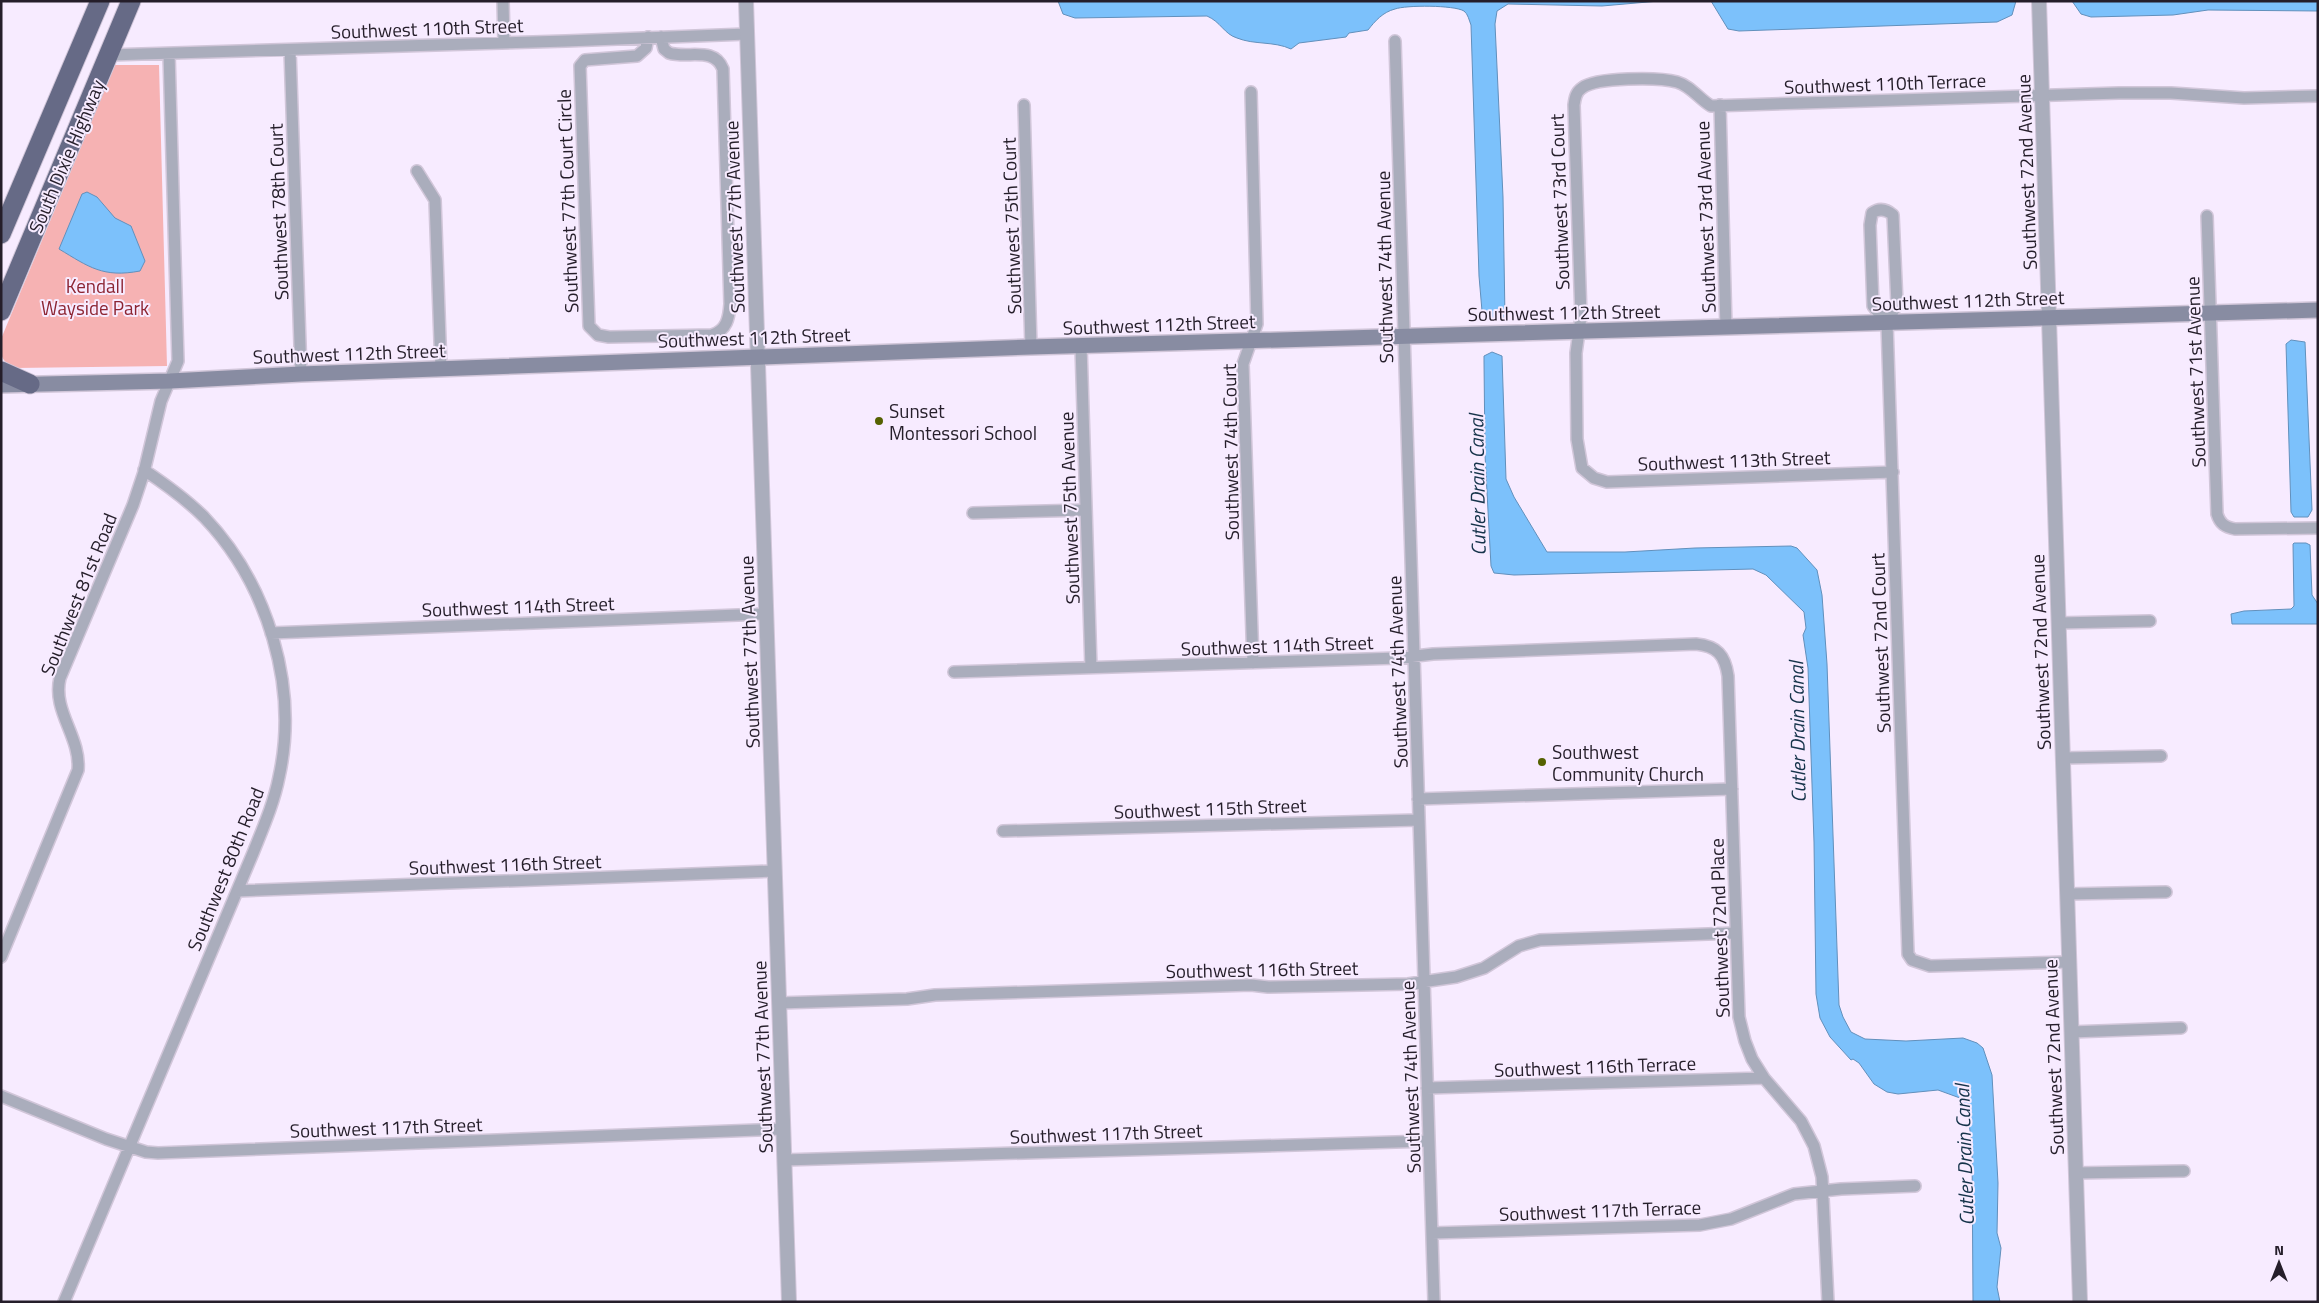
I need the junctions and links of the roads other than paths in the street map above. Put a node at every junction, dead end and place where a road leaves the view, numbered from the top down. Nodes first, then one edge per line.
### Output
1 (100, 1) edge
2 (131, 1) edge
3 (503, 1) edge
4 (746, 1) edge
5 (2039, 1) edge
6 (747, 34) junction
7 (661, 37) junction
8 (648, 38) junction
9 (611, 39) junction
10 (1395, 41) dead end
11 (504, 43) junction
12 (290, 50) junction
13 (169, 54) junction
14 (77, 55) junction
15 (109, 55) junction
16 (607, 58) junction
17 (1583, 87) joint
18 (1251, 92) dead end
19 (2042, 96) junction
20 (2318, 96) edge
21 (1024, 104) dead end
22 (1720, 105) junction
23 (417, 171) dead end
24 (2207, 216) dead end
25 (1, 234) edge
26 (2318, 310) edge
27 (1, 311) edge
28 (2210, 314) junction
29 (2050, 316) junction
30 (1887, 323) junction
31 (1726, 328) junction
32 (1579, 332) junction
33 (1405, 336) junction
34 (1251, 341) junction
35 (1081, 346) junction
36 (1031, 347) junction
37 (757, 357) junction
38 (441, 369) junction
39 (1, 371) edge
40 (301, 374) junction
41 (170, 381) junction
42 (30, 384) junction
43 (1, 385) edge
44 (1582, 468) joint
45 (144, 470) junction
46 (1893, 472) junction
47 (1086, 510) junction
48 (972, 513) dead end
49 (2318, 528) edge
50 (766, 614) junction
51 (2150, 621) dead end
52 (2058, 623) junction
53 (271, 633) junction
54 (1719, 651) joint
55 (1414, 656) junction
56 (1253, 663) junction
57 (1091, 668) junction
58 (954, 672) dead end
59 (2160, 756) dead end
60 (2062, 758) junction
61 (1732, 789) junction
62 (1418, 799) junction
63 (1418, 820) junction
64 (1003, 831) dead end
65 (774, 871) junction
66 (237, 892) junction
67 (2166, 892) dead end
68 (2067, 894) junction
69 (1736, 933) junction
70 (1, 956) edge
71 (2069, 962) junction
72 (1424, 981) junction
73 (779, 1004) junction
74 (2181, 1028) dead end
75 (2071, 1032) junction
76 (1764, 1078) junction
77 (1427, 1088) junction
78 (1, 1096) edge
79 (783, 1129) junction
80 (1429, 1141) junction
81 (130, 1148) junction
82 (784, 1160) junction
83 (2184, 1171) dead end
84 (2075, 1173) junction
85 (1914, 1186) dead end
86 (1823, 1190) junction
87 (1432, 1234) junction
88 (64, 1302) edge
89 (789, 1302) edge
90 (1434, 1302) edge
91 (1828, 1302) edge
92 (2080, 1302) edge

1 - 14 highway, South Dixie Highway
2 - 15 highway, South Dixie Highway
3 - 11 street
4 - 6 street, Southwest 77th Avenue
5 - 19 street, Southwest 72nd Avenue
6 - 7 street, Southwest 110th Street
6 - 37 street, Southwest 77th Avenue
7 - 8 street, Southwest 110th Street
7 - 16 street, Southwest 77th Court Circle
8 - 9 street, Southwest 110th Street
8 - 16 street
9 - 11 street, Southwest 110th Street
9 - 16 street
10 - 33 street, Southwest 74th Avenue
11 - 12 street, Southwest 110th Street
12 - 13 street, Southwest 110th Street
12 - 40 street, Southwest 78th Court
13 - 15 street, Southwest 110th Street
13 - 41 street, Southwest 81st Road
14 - 15 highway
14 - 25 highway, South Dixie Highway
15 - 27 highway, South Dixie Highway
17 - 22 street, Southwest 110th Terrace
17 - 32 street, Southwest 73rd Court
18 - 34 street, Southwest 74th Court
19 - 20 street, Southwest 110th Terrace
19 - 22 street, Southwest 110th Terrace
19 - 29 street, Southwest 72nd Avenue
21 - 36 street, Southwest 75th Court
22 - 31 street, Southwest 73rd Avenue
23 - 38 street
24 - 28 street, Southwest 71st Avenue
26 - 28 main road, Southwest 112th Street
28 - 29 main road, Southwest 112th Street
28 - 49 street, Southwest 71st Avenue
29 - 30 main road, Southwest 112th Street
29 - 52 street, Southwest 72nd Avenue
30 - 30 street, Southwest 72nd Court
30 - 31 main road, Southwest 112th Street
30 - 46 street, Southwest 72nd Court
31 - 32 main road, Southwest 112th Street
32 - 33 main road, Southwest 112th Street
32 - 44 street, Southwest 73rd Court
33 - 34 main road, Southwest 112th Street
33 - 55 street, Southwest 74th Avenue
34 - 35 main road, Southwest 112th Street
34 - 56 street, Southwest 74th Court
35 - 36 main road, Southwest 112th Street
35 - 47 street, Southwest 75th Avenue
36 - 37 main road, Southwest 112th Street
37 - 38 main road, Southwest 112th Street
37 - 50 street, Southwest 77th Avenue
38 - 40 main road, Southwest 112th Street
39 - 42 highway
40 - 41 main road, Southwest 112th Street
41 - 42 main road, Southwest 112th Street
41 - 45 street, Southwest 81st Road
42 - 43 main road, Southwest 112th Street
44 - 46 street, Southwest 113th Street
45 - 53 street, Southwest 80th Road
45 - 70 street, Southwest 81st Road
46 - 71 street, Southwest 72nd Court
47 - 48 street
47 - 57 street, Southwest 75th Avenue
50 - 53 street, Southwest 114th Street
50 - 65 street, Southwest 77th Avenue
51 - 52 street
52 - 60 street, Southwest 72nd Avenue
53 - 66 street, Southwest 80th Road
54 - 55 street, Southwest 114th Street
54 - 61 street, Southwest 72nd Place
55 - 56 street, Southwest 114th Street
55 - 62 street, Southwest 74th Avenue
56 - 57 street, Southwest 114th Street
57 - 58 street, Southwest 114th Street
59 - 60 street
60 - 68 street, Southwest 72nd Avenue
61 - 62 street
61 - 69 street, Southwest 72nd Place
62 - 63 street, Southwest 74th Avenue
63 - 64 street, Southwest 115th Street
63 - 72 street, Southwest 74th Avenue
65 - 66 street, Southwest 116th Street
65 - 73 street, Southwest 77th Avenue
66 - 81 street, Southwest 80th Road
67 - 68 street
68 - 71 street, Southwest 72nd Avenue
69 - 72 street, Southwest 116th Street
69 - 76 street, Southwest 72nd Place
71 - 75 street, Southwest 72nd Avenue
72 - 73 street, Southwest 116th Street
72 - 77 street, Southwest 74th Avenue
73 - 79 street, Southwest 77th Avenue
74 - 75 street
75 - 84 street, Southwest 72nd Avenue
76 - 77 street, Southwest 116th Terrace
76 - 86 street, Southwest 72nd Place
77 - 80 street, Southwest 74th Avenue
78 - 81 street, Southwest 117th Street
79 - 81 street, Southwest 117th Street
79 - 82 street, Southwest 77th Avenue
80 - 82 street, Southwest 117th Street
80 - 87 street, Southwest 74th Avenue
81 - 88 street, Southwest 80th Road
82 - 89 street, Southwest 77th Avenue
83 - 84 street
84 - 92 street, Southwest 72nd Avenue
85 - 86 street, Southwest 117th Terrace
86 - 87 street, Southwest 117th Terrace
86 - 91 street, Southwest 72nd Place
87 - 90 street, Southwest 74th Avenue

